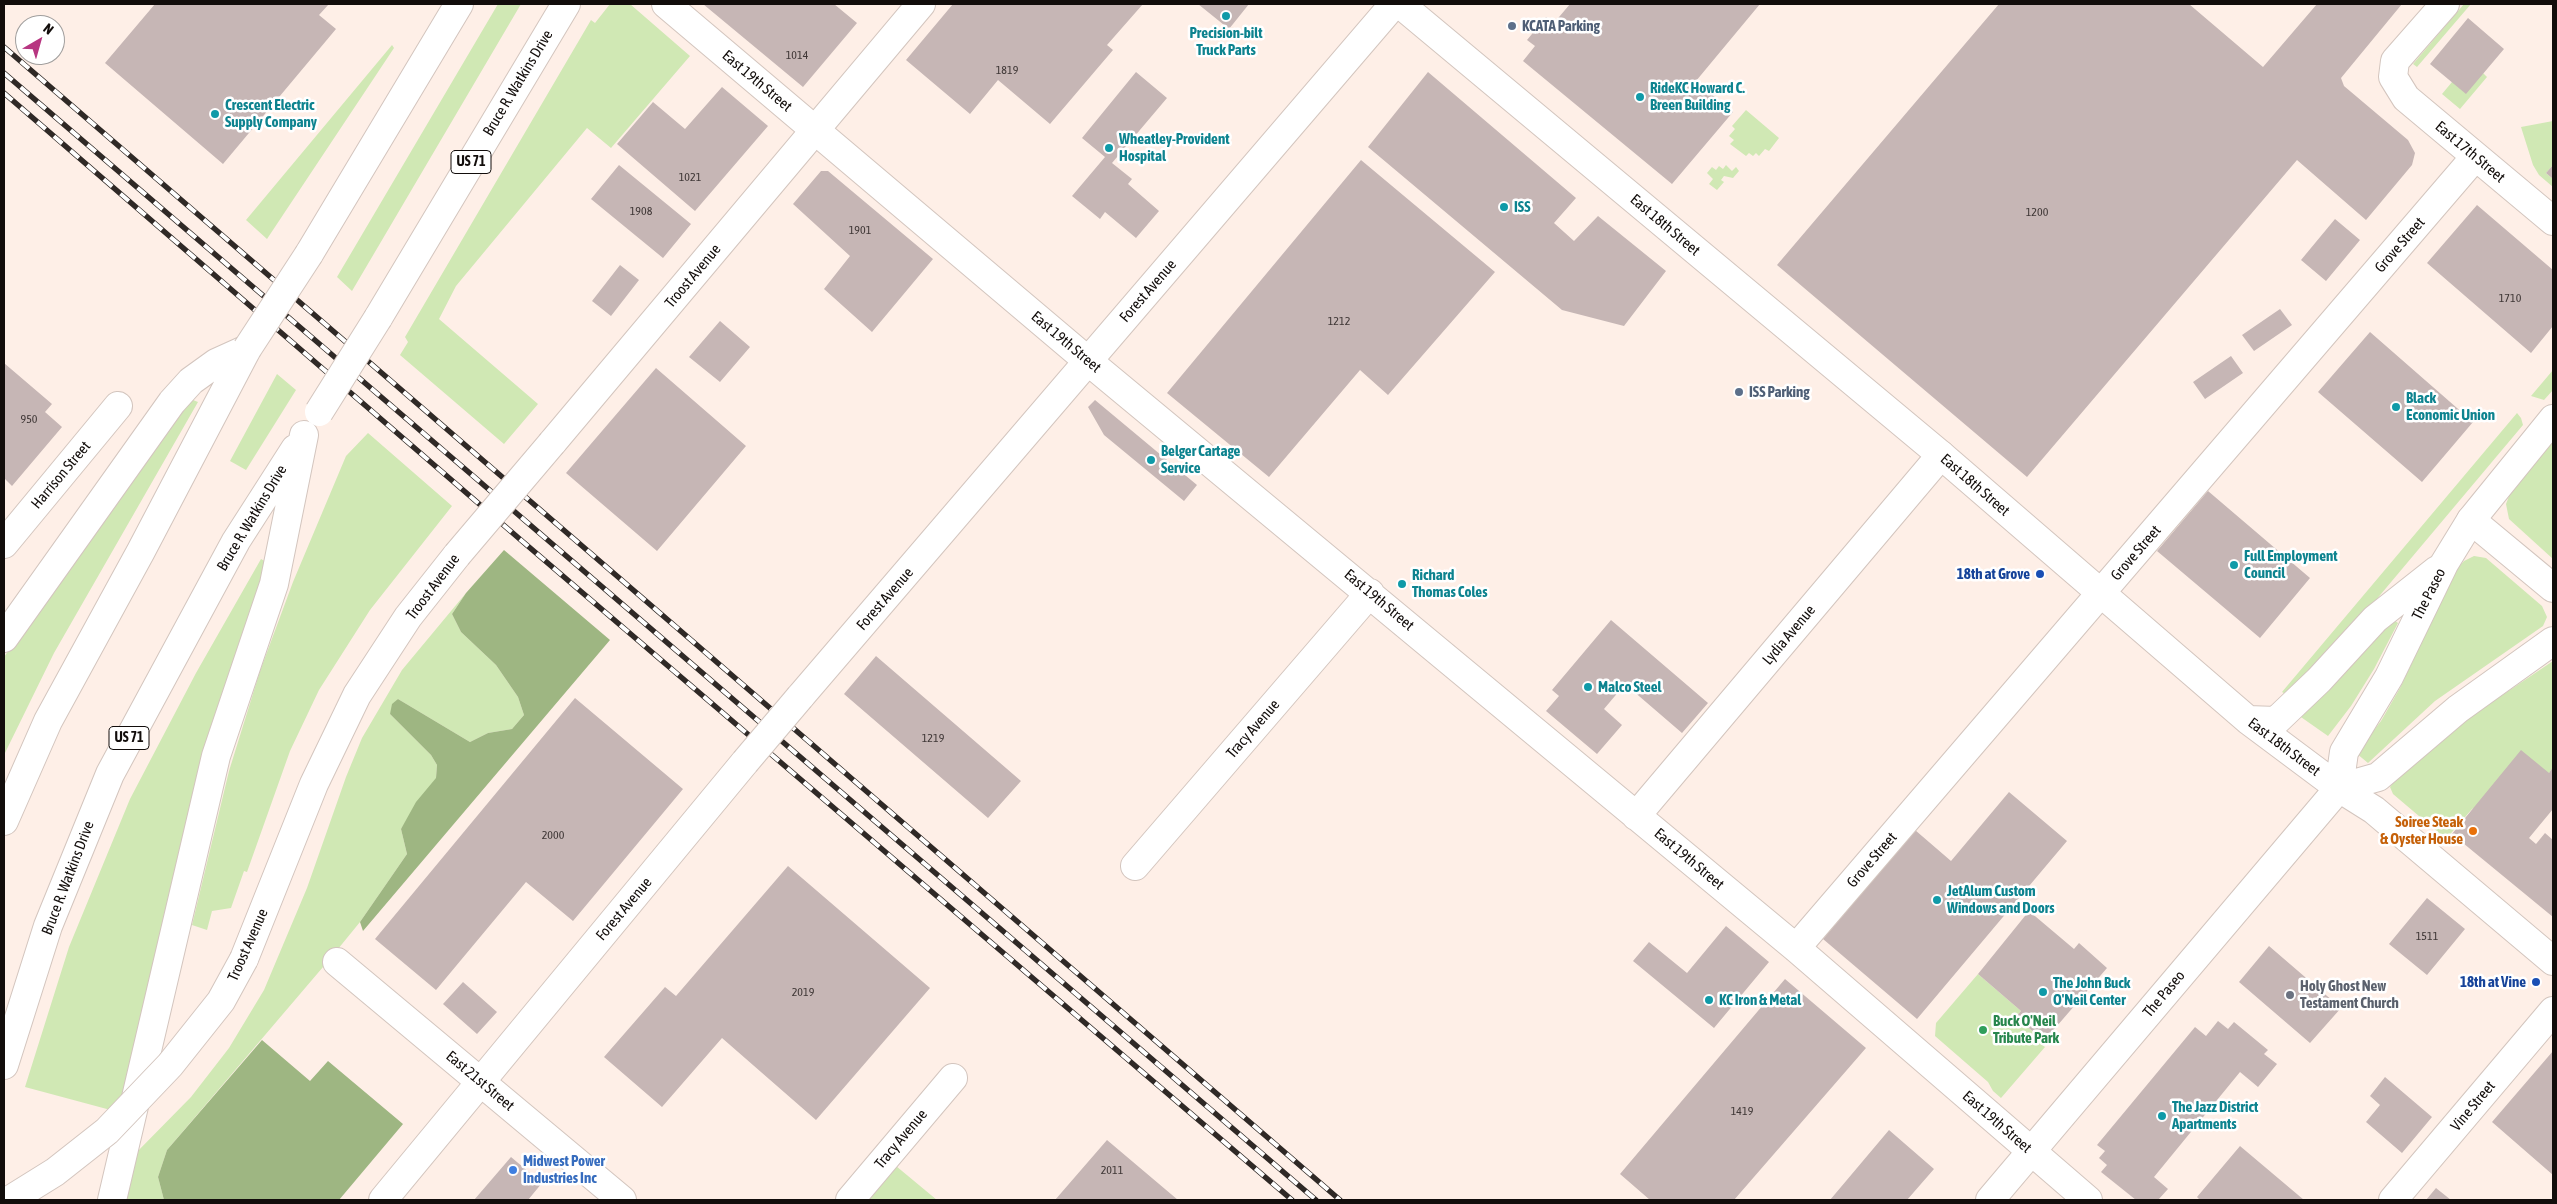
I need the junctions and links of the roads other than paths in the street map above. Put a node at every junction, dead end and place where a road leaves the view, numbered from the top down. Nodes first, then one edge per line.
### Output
1 (459, 4) edge
2 (666, 4) edge
3 (921, 4) edge
4 (1394, 4) edge
5 (1400, 4) edge
6 (2445, 4) edge
7 (565, 5) edge
8 (814, 130) junction
9 (2475, 157) junction
10 (2553, 221) edge
11 (246, 349) junction
12 (1088, 361) junction
13 (118, 406) dead end
14 (2553, 419) edge
15 (304, 435) junction
16 (1941, 455) junction
17 (2471, 520) junction
18 (4, 544) edge
19 (2444, 564) junction
20 (2553, 588) edge
21 (1370, 593) junction
22 (2100, 594) junction
23 (4, 638) edge
24 (2553, 642) edge
25 (2248, 720) junction
26 (2339, 788) junction
27 (1636, 816) junction
28 (4, 821) edge
29 (1135, 866) dead end
30 (1796, 948) junction
31 (2553, 961) edge
32 (337, 962) dead end
33 (2553, 1012) edge
34 (4, 1065) edge
35 (953, 1078) dead end
36 (480, 1081) junction
37 (2030, 1151) junction
38 (10, 1200) edge
39 (112, 1200) edge
40 (383, 1200) edge
41 (622, 1200) edge
42 (850, 1200) edge
43 (1990, 1200) edge
44 (2088, 1200) edge
45 (2394, 1200) edge

1 - 11 main road, bridge
2 - 8 main road, East 19th Street
3 - 8 main road, Troost Avenue
4 - 12 main road, Forest Avenue
5 - 16 main road, East 18th Street
6 - 9 main road, East 17th Street
7 - 15 main road, Bruce R. Watkins Drive / US 71, bridge
8 - 12 main road, East 19th Street
8 - 38 main road, Troost Avenue, bridge
9 - 10 main road, East 17th Street
9 - 22 main road, Grove Street
11 - 23 main road
11 - 28 main road
12 - 21 main road, East 19th Street
12 - 36 main road, Forest Avenue, bridge
13 - 18 main road, Harrison Street
14 - 17 main road, The Paseo
15 - 34 main road, Bruce R. Watkins Drive / US 71
15 - 39 main road
16 - 22 main road, East 18th Street
16 - 27 main road, Lydia Avenue
17 - 19 main road, The Paseo
17 - 20 main road
19 - 25 main road
19 - 26 main road, The Paseo
21 - 27 main road, East 19th Street
21 - 29 main road, Tracy Avenue
22 - 25 main road, East 18th Street
22 - 30 main road, Grove Street
24 - 26 main road
25 - 26 main road, East 18th Street
26 - 31 main road, East 18th Street
26 - 37 main road, The Paseo
27 - 30 main road, East 19th Street
30 - 37 main road, East 19th Street
32 - 36 main road, East 21st Street
33 - 45 main road, Vine Street
35 - 42 main road, Tracy Avenue
36 - 40 main road, Forest Avenue
36 - 41 main road, East 21st Street
37 - 43 main road, The Paseo
37 - 44 main road, East 19th Street

